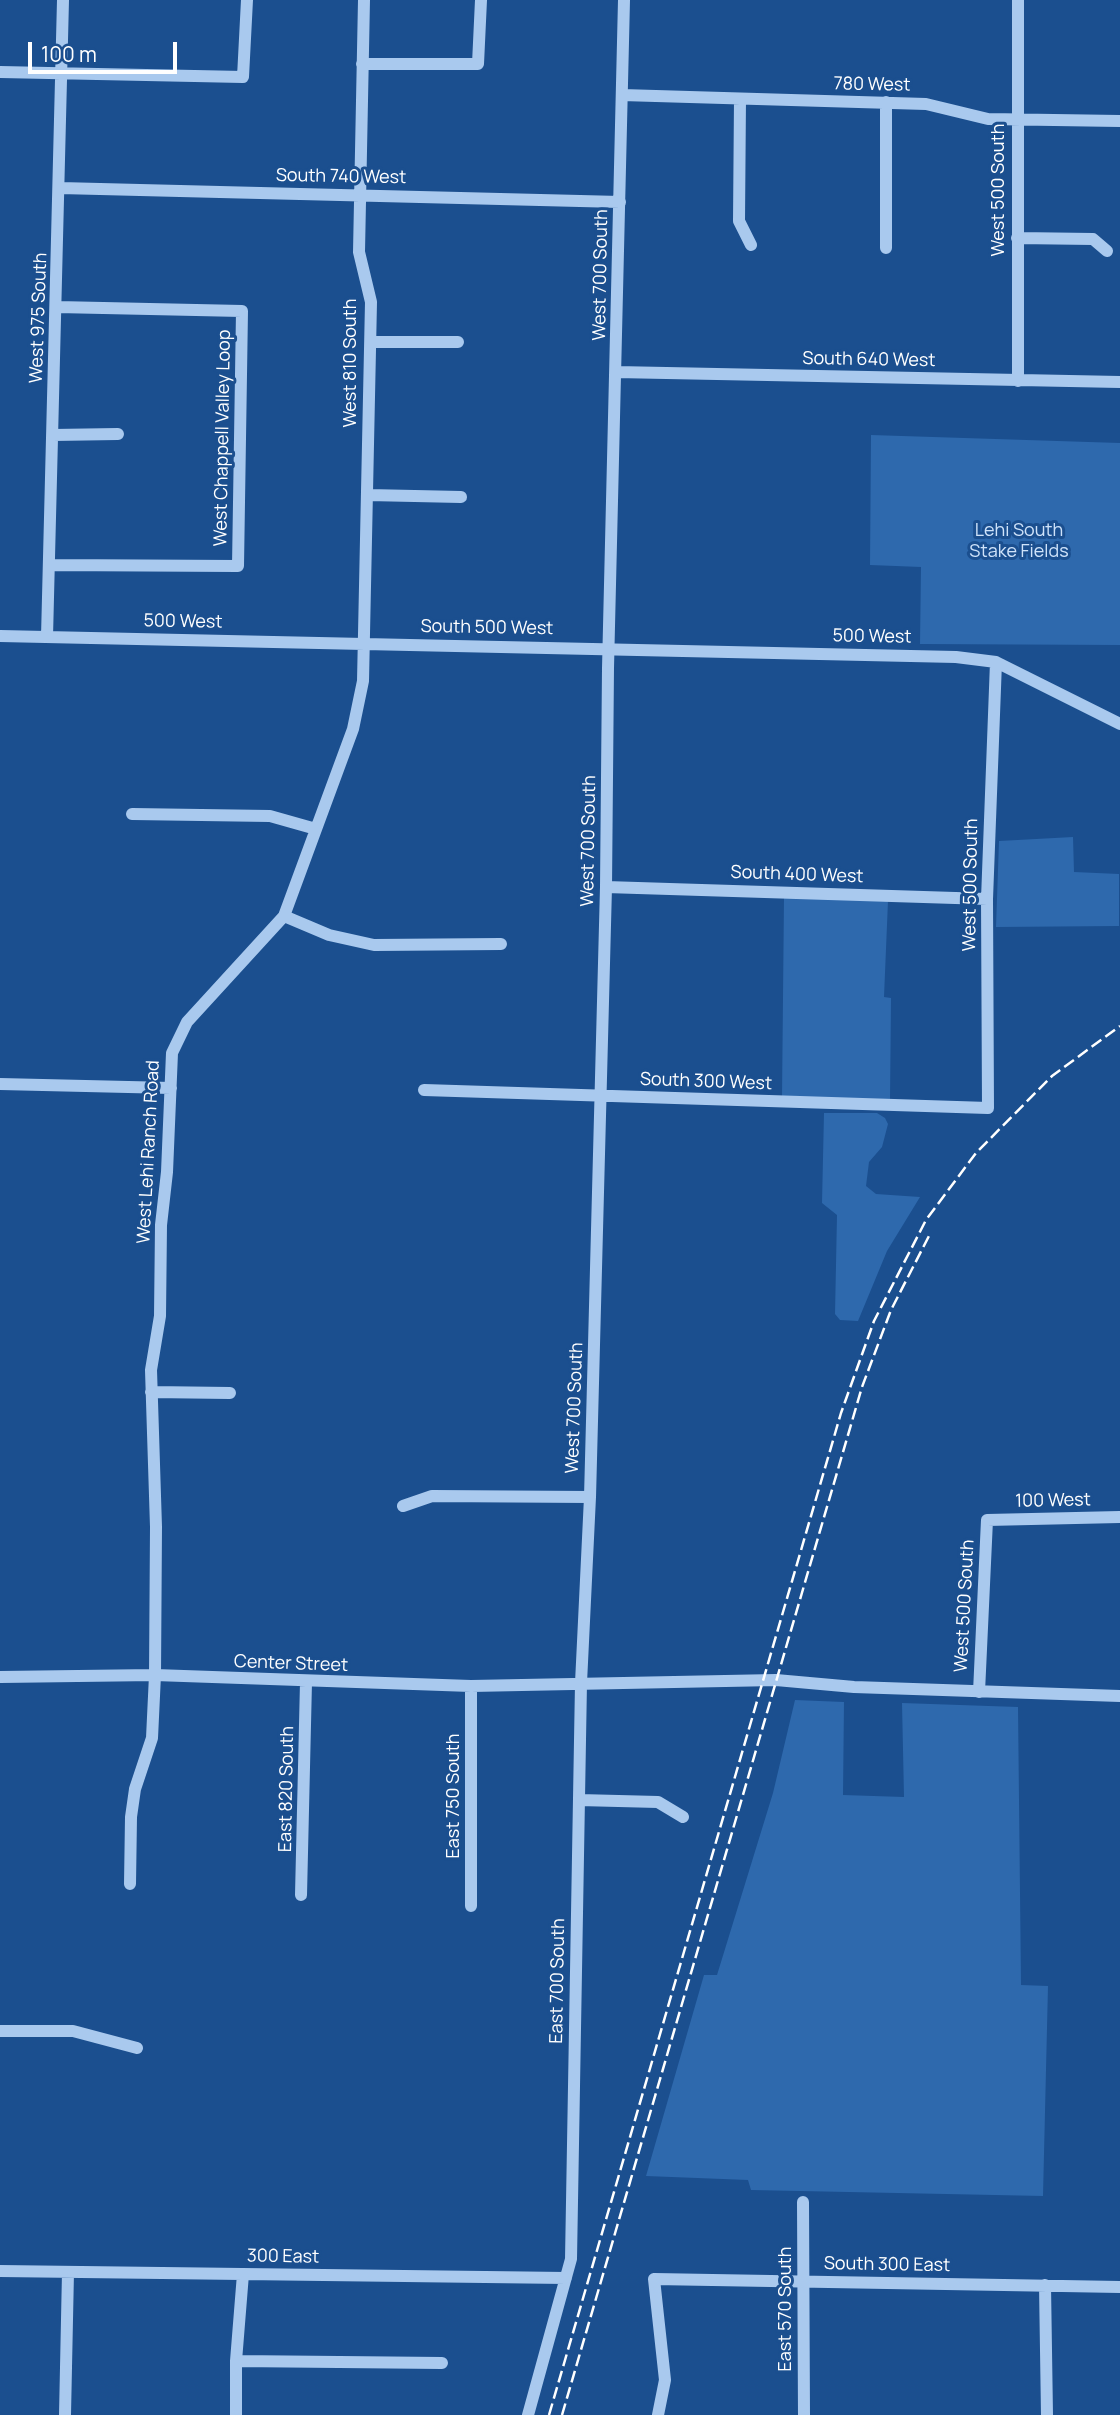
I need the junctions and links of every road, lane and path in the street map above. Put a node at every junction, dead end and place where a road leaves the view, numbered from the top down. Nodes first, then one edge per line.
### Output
1 (63, 0) edge
2 (247, 0) edge
3 (364, 0) edge
4 (481, 0) edge
5 (624, 0) edge
6 (1018, 0) edge
7 (362, 64) junction
8 (0, 72) edge
9 (62, 72) junction
10 (622, 95) junction
11 (740, 99) junction
12 (886, 102) junction
13 (1017, 120) junction
14 (1120, 121) edge
15 (60, 188) junction
16 (360, 194) junction
17 (620, 202) junction
18 (1017, 238) junction
19 (751, 245) dead end
20 (886, 248) dead end
21 (1107, 251) dead end
22 (57, 307) junction
23 (371, 342) junction
24 (458, 342) dead end
25 (617, 372) junction
26 (1018, 381) junction
27 (1120, 382) edge
28 (118, 434) dead end
29 (53, 435) junction
30 (368, 495) junction
31 (461, 497) dead end
32 (49, 565) junction
33 (0, 636) edge
34 (47, 637) junction
35 (365, 643) junction
36 (609, 648) junction
37 (996, 662) junction
38 (1120, 724) edge
39 (132, 814) dead end
40 (316, 829) junction
41 (607, 887) junction
42 (987, 899) junction
43 (284, 916) junction
44 (501, 944) dead end
45 (0, 1084) edge
46 (171, 1088) junction
47 (424, 1090) dead end
48 (601, 1096) junction
49 (988, 1108) joint
50 (151, 1392) junction
51 (230, 1393) dead end
52 (590, 1497) junction
53 (403, 1506) dead end
54 (1120, 1517) edge
55 (987, 1521) joint
56 (155, 1675) junction
57 (0, 1676) edge
58 (306, 1682) junction
59 (581, 1683) junction
60 (471, 1686) junction
61 (979, 1692) junction
62 (1120, 1696) edge
63 (579, 1800) junction
64 (683, 1817) dead end
65 (130, 1884) dead end
66 (301, 1895) dead end
67 (471, 1906) dead end
68 (0, 2031) edge
69 (136, 2048) dead end
70 (803, 2202) dead end
71 (0, 2271) edge
72 (68, 2272) junction
73 (243, 2274) junction
74 (566, 2278) junction
75 (803, 2281) junction
76 (1045, 2286) junction
77 (1120, 2287) edge
78 (236, 2361) junction
79 (442, 2363) dead end
80 (65, 2415) edge
81 (236, 2415) edge
82 (528, 2415) edge
83 (657, 2415) edge
84 (804, 2415) edge
85 (1047, 2415) edge

1 - 9 street, West 975 South
2 - 9 street
3 - 7 street, West 810 South
4 - 7 street
5 - 10 street, West 700 South
6 - 13 street, West 500 South
7 - 16 street, West 810 South
8 - 9 street
9 - 15 street, West 975 South
10 - 11 street, 780 West
10 - 17 street, West 700 South
11 - 12 street, 780 West
11 - 19 street
12 - 13 street, 780 West
12 - 20 street
13 - 14 street, 780 West
13 - 18 street, West 500 South
15 - 16 street, South 740 West
15 - 22 street, West 975 South
16 - 17 street, South 740 West
16 - 23 street, West 810 South
17 - 25 street, West 700 South
18 - 21 street
18 - 26 street, West 500 South
22 - 29 street, West 975 South
22 - 32 street, West Chappell Valley Loop
23 - 24 street
23 - 30 street, West 810 South
25 - 26 street, South 640 West
25 - 36 street, West 700 South
26 - 27 street, South 640 West
28 - 29 street
29 - 32 street, West 975 South
30 - 31 street
30 - 35 street, West 810 South
32 - 34 street, West 975 South
33 - 34 street, 500 West
34 - 35 street, 500 West
35 - 36 street, South 500 West
35 - 40 street, West Lehi Ranch Road
36 - 37 street, 500 West
36 - 41 street, West 700 South
37 - 38 street, 500 West
37 - 42 street, West 500 South
39 - 40 street
40 - 43 street, West Lehi Ranch Road
41 - 42 street, South 400 West
41 - 48 street, West 700 South
42 - 49 street, West 500 South
43 - 44 street
43 - 46 street, West Lehi Ranch Road
45 - 46 street
46 - 50 street, West Lehi Ranch Road
47 - 48 street, South 300 West
48 - 49 street, South 300 West
48 - 52 street, West 700 South
50 - 51 street
50 - 56 street, West Lehi Ranch Road
52 - 53 street
52 - 59 street, West 700 South
54 - 55 street, 100 West
55 - 61 street, West 500 South
56 - 57 street, Center Street
56 - 58 street, Center Street
56 - 65 street, West Lehi Ranch Road
58 - 60 street, Center Street
58 - 66 street, East 820 South
59 - 60 street, Center Street
59 - 61 street, Center Street
59 - 63 street, East 700 South
60 - 67 street, East 750 South
61 - 62 street
63 - 64 street
63 - 74 street, East 700 South
68 - 69 street
70 - 75 street, East 570 South
71 - 72 street, 300 East
72 - 73 street, 300 East
72 - 80 street
73 - 74 street, 300 East
73 - 78 street
74 - 82 street, East 700 South
75 - 76 street, South 300 East
75 - 83 street, South 300 East
75 - 84 street, East 570 South
76 - 77 street, South 300 East
76 - 85 street
78 - 79 street
78 - 81 street

